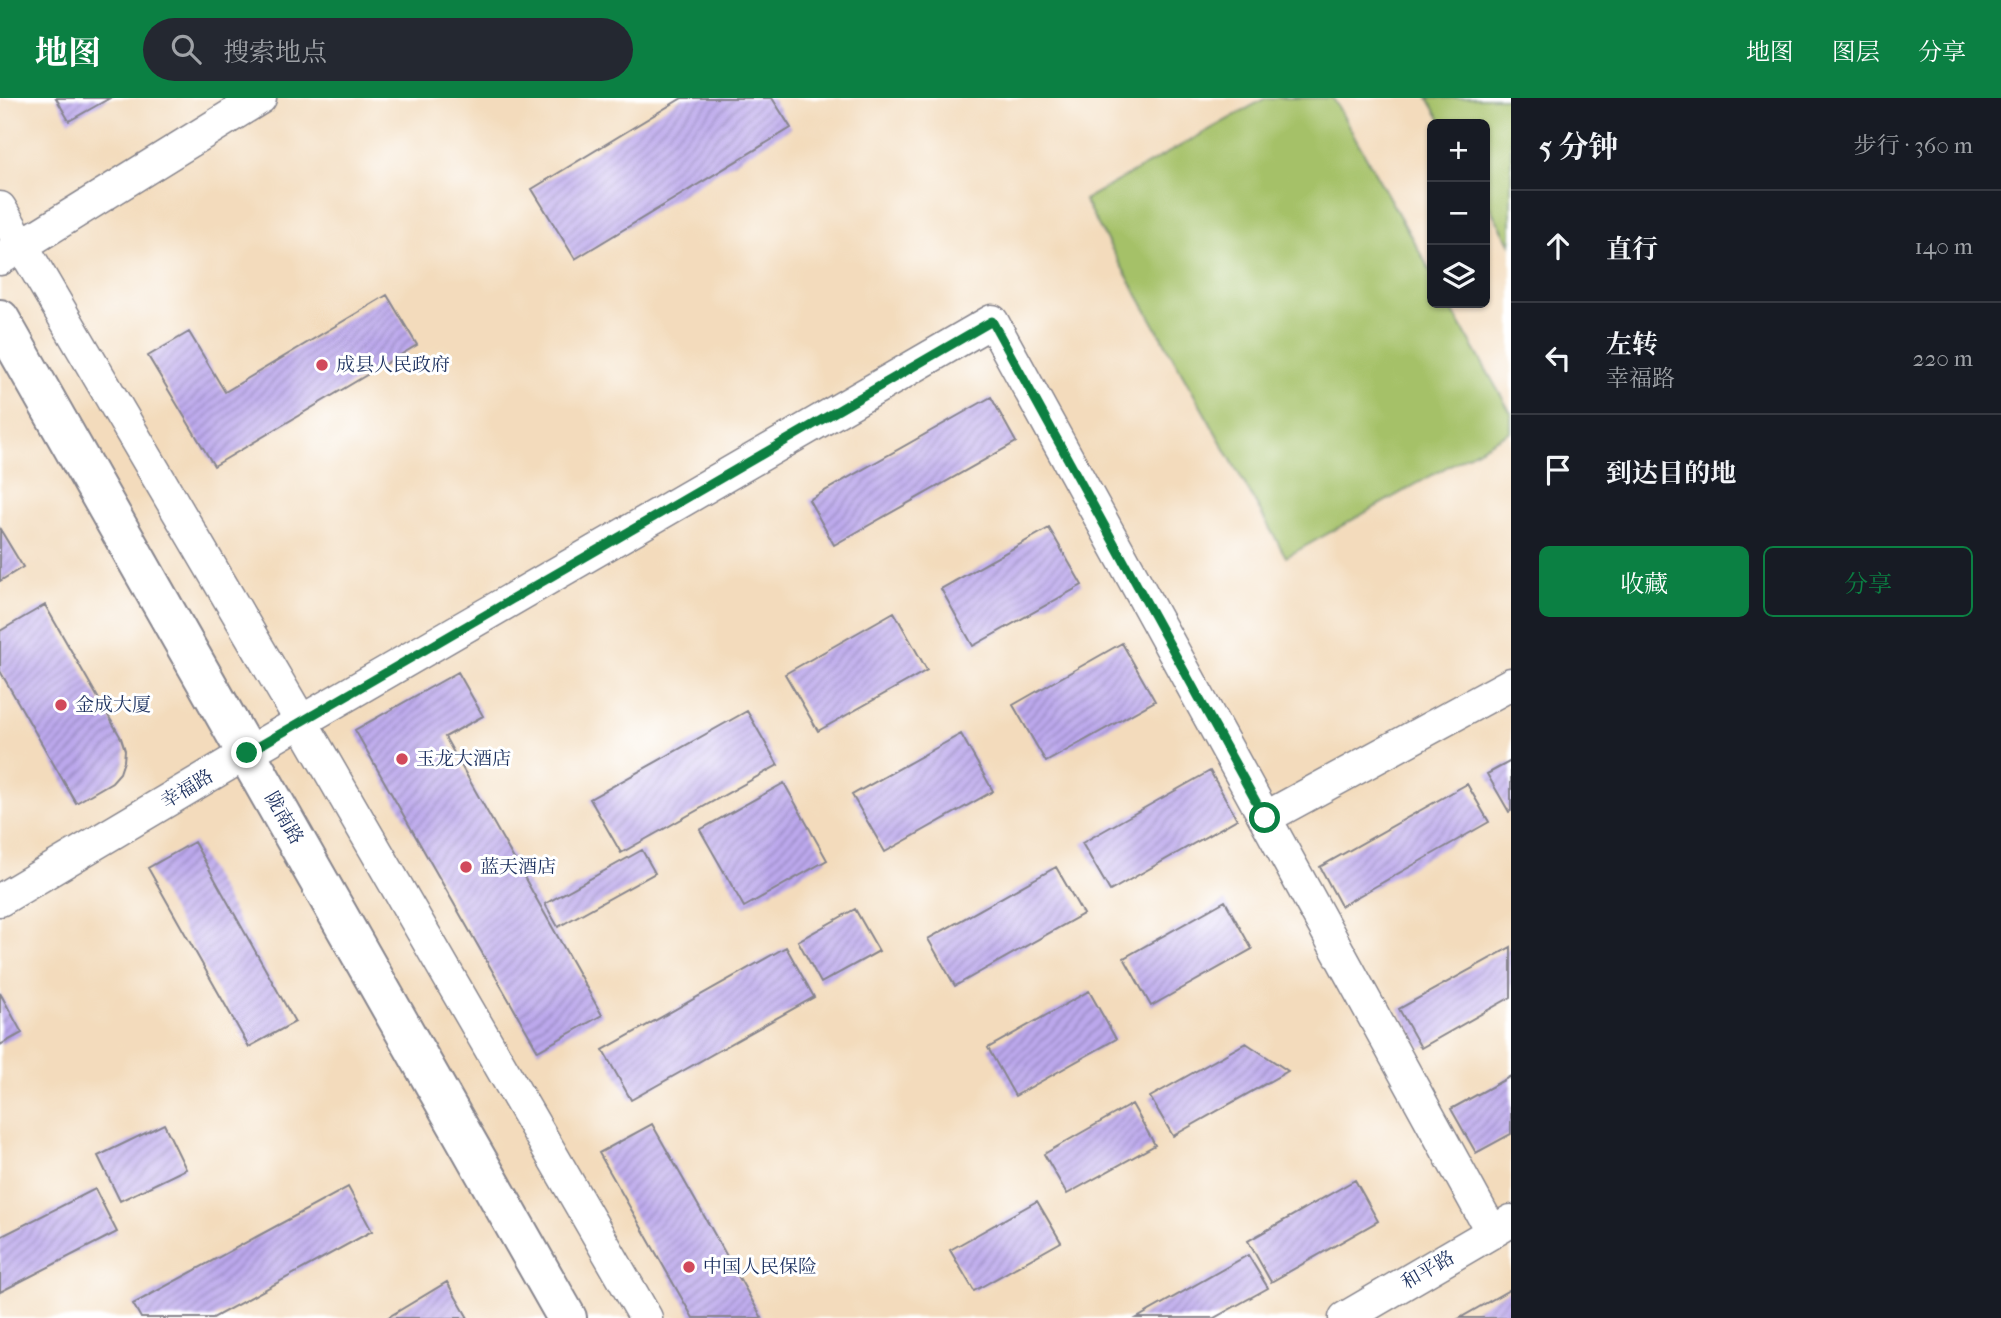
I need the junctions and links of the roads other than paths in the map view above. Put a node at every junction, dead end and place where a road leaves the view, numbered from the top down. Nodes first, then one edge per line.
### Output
1 (260, 98) edge
2 (0, 208) edge
3 (11, 253) edge
4 (0, 319) edge
5 (1511, 684) edge
6 (301, 722) junction
7 (247, 753) junction
8 (1265, 818) junction
9 (0, 900) edge
10 (1501, 1227) edge
11 (567, 1318) edge
12 (646, 1318) edge
13 (1345, 1318) edge

1 - 3 street
2 - 3 street
3 - 6 street
4 - 7 main road, 陇南路
5 - 8 street
6 - 7 street, 幸福路
6 - 8 street, 幸福路
6 - 12 street
7 - 9 street, 幸福路
7 - 11 main road, 陇南路
8 - 10 street
10 - 13 street, 和平路

